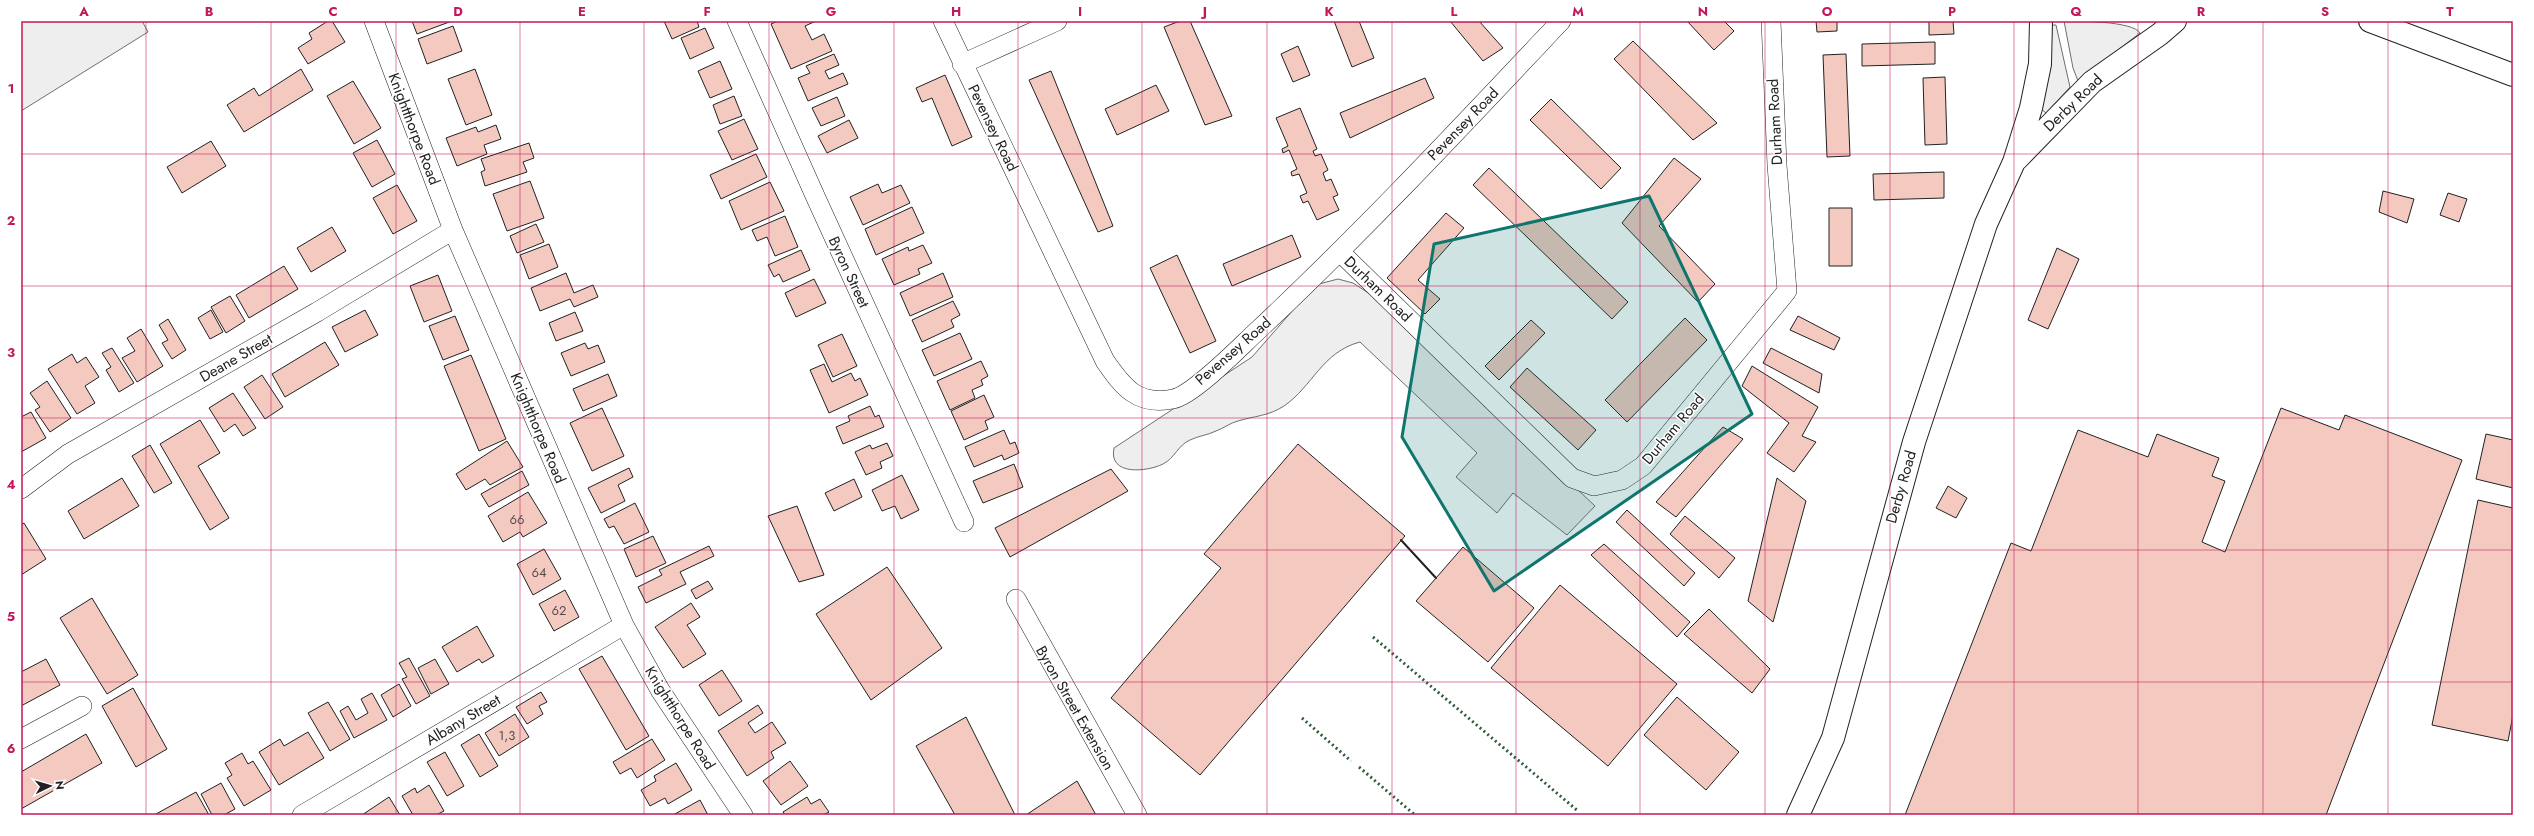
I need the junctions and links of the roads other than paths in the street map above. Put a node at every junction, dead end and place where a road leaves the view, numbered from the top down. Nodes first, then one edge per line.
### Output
1 (374, 21) edge
2 (738, 21) edge
3 (943, 21) edge
4 (1057, 21) edge
5 (1561, 21) edge
6 (1771, 21) edge
7 (2041, 21) edge
8 (2175, 21) edge
9 (2370, 21) edge
10 (962, 64) junction
11 (2513, 75) edge
12 (2014, 162) junction
13 (453, 230) junction
14 (1340, 252) junction
15 (21, 488) edge
16 (964, 522) dead end
17 (1016, 599) dead end
18 (624, 625) junction
19 (82, 706) dead end
20 (21, 739) edge
21 (302, 815) edge
22 (743, 815) edge
23 (1137, 815) edge
24 (1798, 815) edge

1 - 13 street, Knightthorpe Road
2 - 16 street, Byron Street
3 - 10 street, Pevensey Road
4 - 10 street
5 - 14 street, Pevensey Road
6 - 14 street, Durham Road
7 - 12 main road, Derby Road
8 - 12 main road, Derby Road
9 - 11 main road
10 - 14 street, Pevensey Road
12 - 24 main road, Derby Road
13 - 15 street, Deane Street
13 - 18 street, Knightthorpe Road
17 - 23 street, Byron Street Extension
18 - 21 street, Albany Street
18 - 22 street, Knightthorpe Road
19 - 20 street

